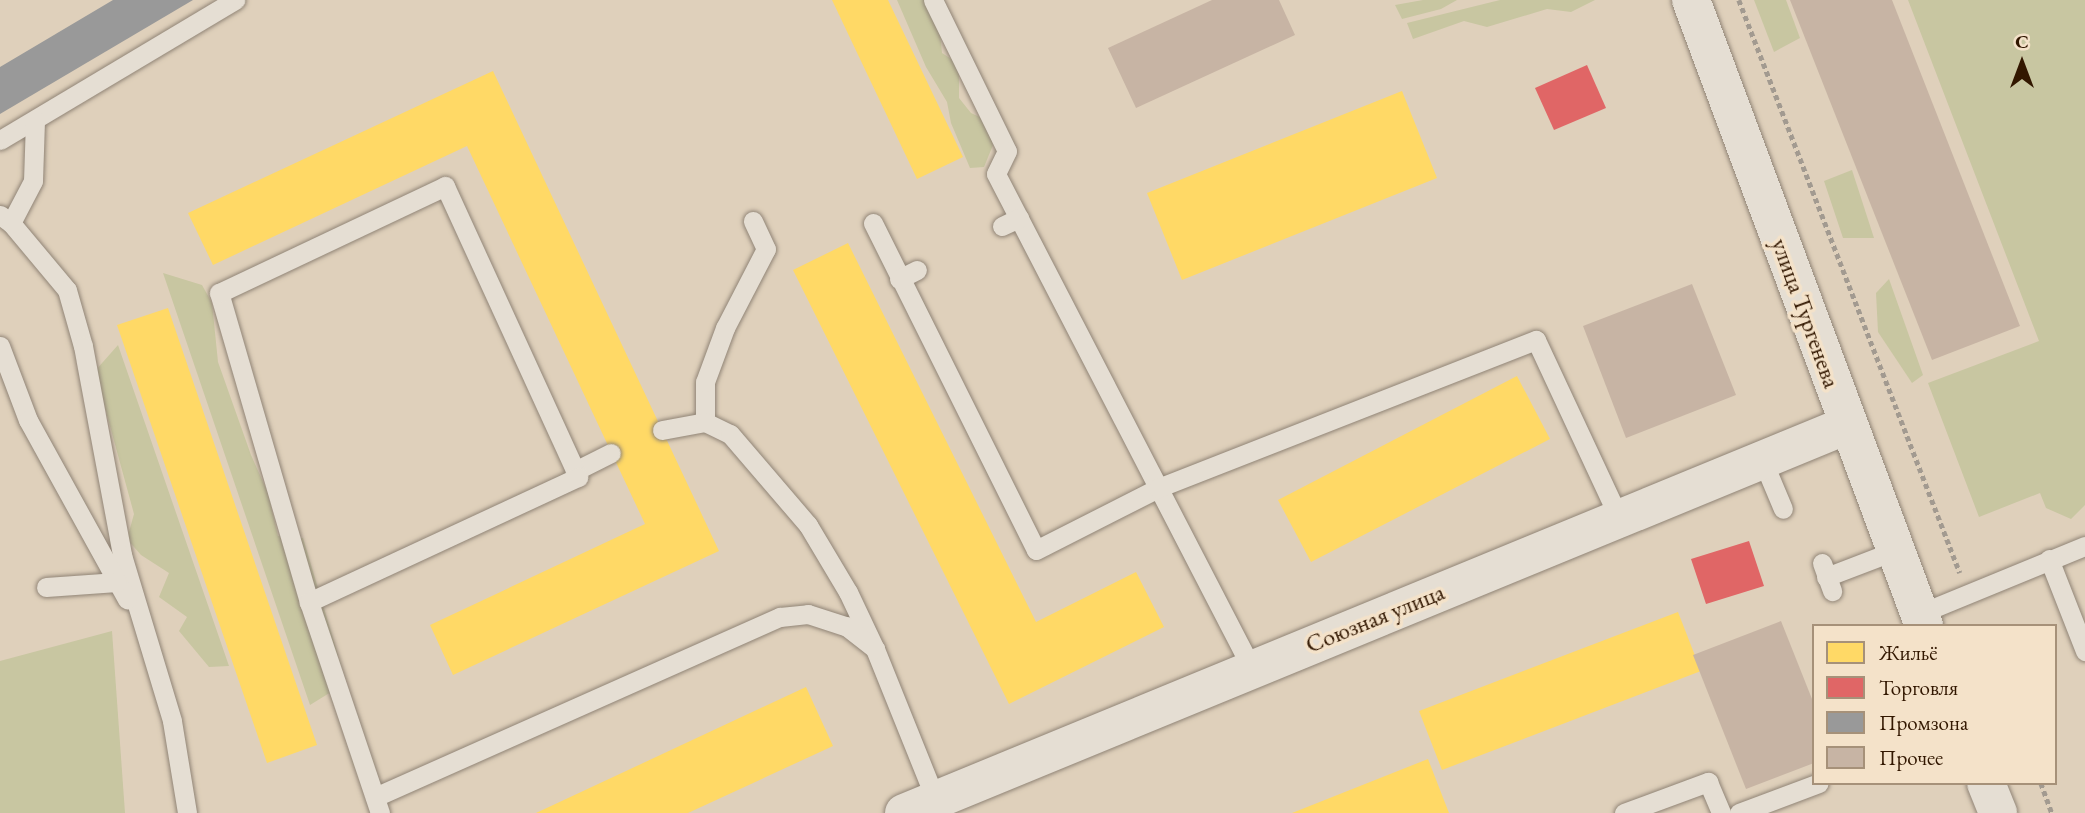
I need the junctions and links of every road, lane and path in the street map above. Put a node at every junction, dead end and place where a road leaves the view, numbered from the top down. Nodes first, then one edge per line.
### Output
1 (235, 0) edge
2 (933, 0) edge
3 (1691, 0) edge
4 (1739, 0) edge
5 (35, 120) junction
6 (0, 140) edge
7 (6, 219) edge
8 (753, 221) dead end
9 (873, 223) dead end
10 (917, 270) dead end
11 (899, 279) junction
12 (0, 346) edge
13 (705, 422) junction
14 (1847, 425) junction
15 (662, 430) dead end
16 (611, 453) dead end
17 (1762, 458) junction
18 (575, 471) junction
19 (1158, 488) junction
20 (1783, 509) dead end
21 (1619, 518) junction
22 (2085, 545) edge
23 (1894, 551) junction
24 (2049, 559) junction
25 (1827, 577) dead end
26 (117, 582) junction
27 (46, 587) dead end
28 (1968, 594) junction
29 (310, 602) junction
30 (1921, 620) edge
31 (145, 631) junction
32 (875, 649) junction
33 (2085, 651) edge
34 (1252, 669) junction
35 (1814, 785) edge
36 (1987, 785) edge
37 (2042, 785) edge
38 (377, 805) edge
39 (927, 809) edge
40 (187, 813) edge
41 (1624, 813) edge
42 (1721, 813) edge
43 (1739, 813) edge
44 (1998, 813) edge
45 (2052, 813) edge

1 - 5 lane
2 - 19 lane
3 - 14 street, улица Тургенева
4 - 28 path
5 - 6 lane
5 - 7 lane
7 - 31 lane
8 - 13 lane
9 - 11 lane
10 - 11 lane
11 - 19 lane
12 - 26 lane
13 - 15 lane
13 - 32 lane
14 - 17 street, Союзная улица
14 - 23 street, улица Тургенева
16 - 18 lane
17 - 20 lane
17 - 21 street, Союзная улица
18 - 29 lane
18 - 29 lane
19 - 21 lane
19 - 34 lane
21 - 34 street, Союзная улица
22 - 24 lane
23 - 25 lane
23 - 30 street, улица Тургенева
24 - 28 lane
24 - 33 lane
26 - 27 lane
26 - 31 lane
28 - 30 lane
29 - 38 lane
31 - 40 lane
32 - 38 lane
32 - 39 lane
34 - 39 street, Союзная улица
35 - 43 lane
36 - 44 street
37 - 45 path
41 - 42 lane

